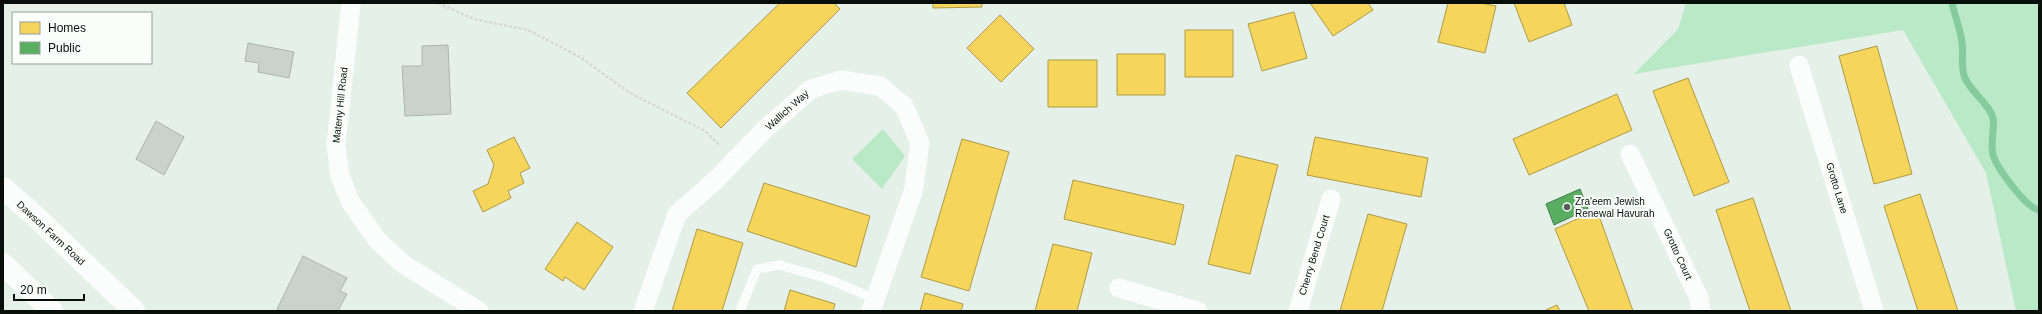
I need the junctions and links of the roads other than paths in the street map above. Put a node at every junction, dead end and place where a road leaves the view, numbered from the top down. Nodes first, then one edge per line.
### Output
1 (351, 3) edge
2 (1799, 65) dead end
3 (1630, 154) dead end
4 (3, 188) edge
5 (1331, 199) dead end
6 (3, 264) edge
7 (1119, 288) dead end
8 (873, 305) edge
9 (52, 311) edge
10 (134, 311) edge
11 (479, 311) edge
12 (643, 311) edge
13 (740, 311) edge
14 (1198, 311) edge
15 (1298, 311) edge
16 (1701, 311) edge
17 (1874, 311) edge

1 - 11 street, Mateny Hill Road
2 - 17 street, Grotto Lane
3 - 16 street, Grotto Court
4 - 10 street, Dawson Farm Road
5 - 15 street, Cherry Bend Court
6 - 9 street
7 - 14 street
8 - 12 street, Wallich Way
8 - 13 lane

